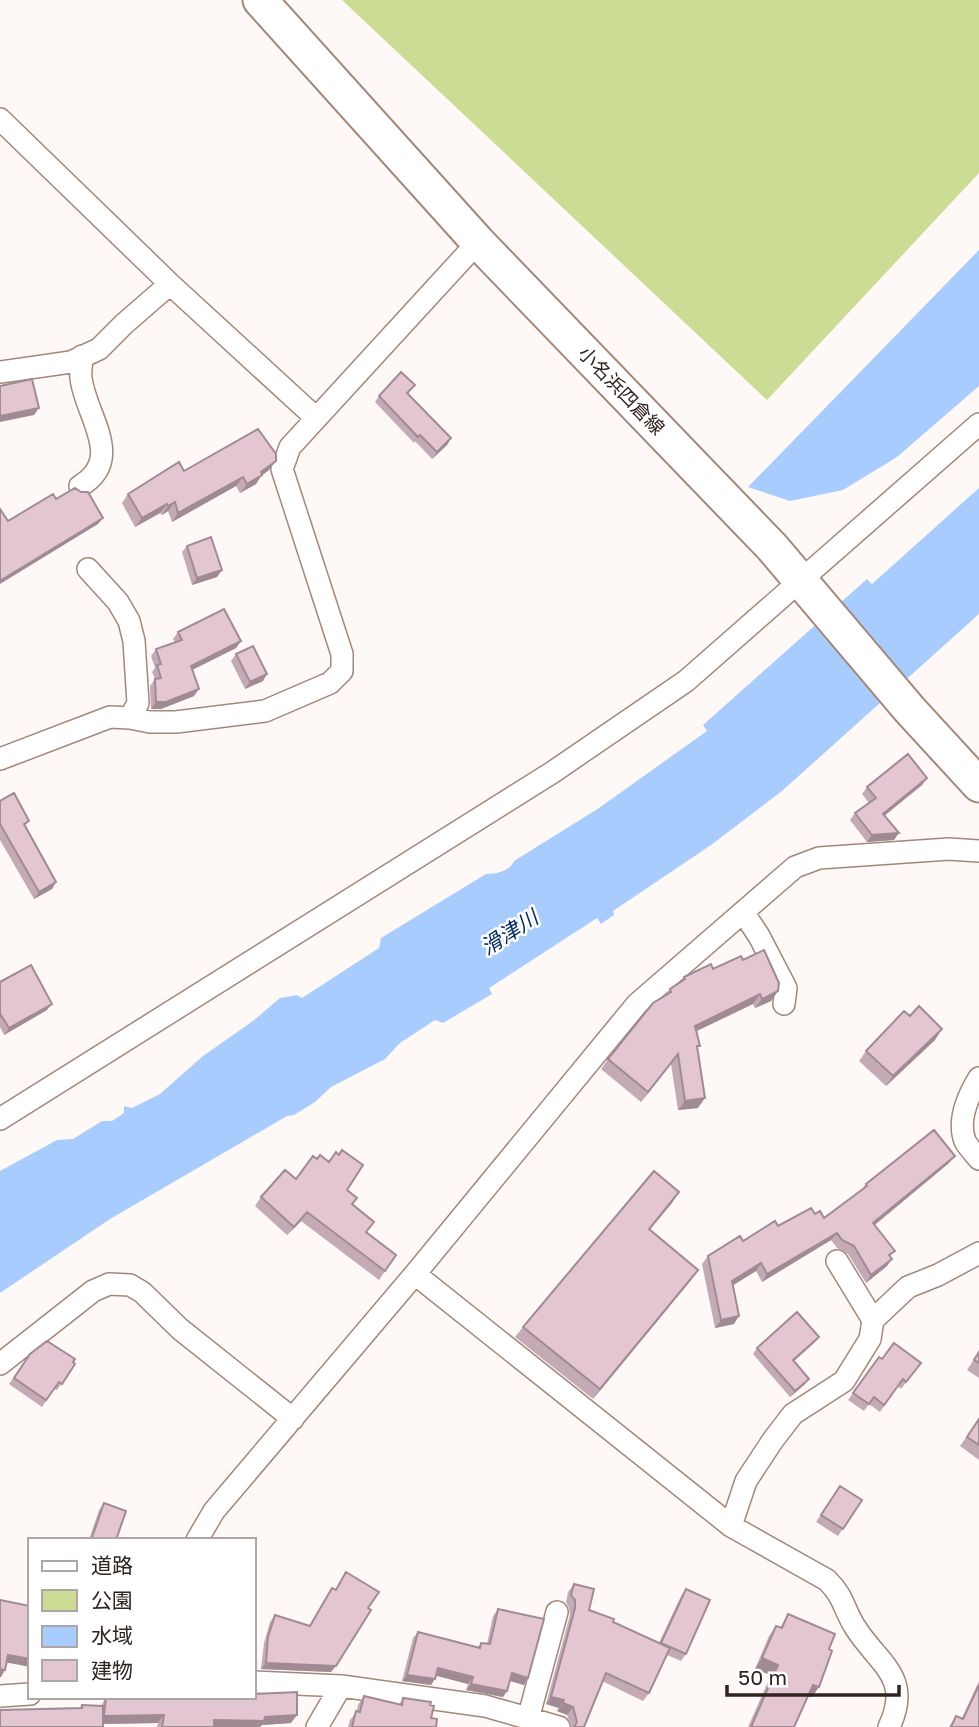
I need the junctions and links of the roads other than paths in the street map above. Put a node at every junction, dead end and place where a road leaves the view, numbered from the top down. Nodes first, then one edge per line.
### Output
1 (260, 0) edge
2 (0, 119) edge
3 (478, 242) junction
4 (170, 284) junction
5 (82, 356) junction
6 (3, 366) edge
7 (316, 418) junction
8 (979, 424) edge
9 (80, 486) dead end
10 (88, 569) dead end
11 (808, 589) junction
12 (130, 718) junction
13 (0, 759) edge
14 (979, 785) edge
15 (979, 851) edge
16 (743, 912) junction
17 (785, 1004) dead end
18 (979, 1078) edge
19 (0, 1119) edge
20 (979, 1159) edge
21 (979, 1253) edge
22 (837, 1261) dead end
23 (415, 1274) junction
24 (873, 1320) junction
25 (0, 1364) edge
26 (293, 1419) junction
27 (731, 1526) junction
28 (198, 1538) edge
29 (557, 1612) dead end
30 (256, 1682) edge
31 (341, 1686) junction
32 (28, 1694) edge
33 (0, 1696) edge
34 (528, 1719) junction
35 (317, 1727) edge
36 (559, 1727) edge
37 (889, 1727) edge

1 - 3 main road, 小名浜四倉線
2 - 4 street
3 - 7 street
3 - 11 main road, 小名浜四倉線
4 - 5 street
4 - 7 street
5 - 6 street
5 - 9 street
7 - 12 street
8 - 11 street
10 - 12 street
11 - 14 main road, 小名浜四倉線
11 - 19 street
12 - 13 street
15 - 16 street
16 - 17 street
16 - 23 street
18 - 20 street
21 - 24 street
22 - 24 street
23 - 26 street
23 - 27 street
24 - 27 street
25 - 26 street
26 - 28 street
27 - 37 street
29 - 34 street
30 - 31 street
31 - 34 street
31 - 35 street
32 - 33 street
34 - 36 street

